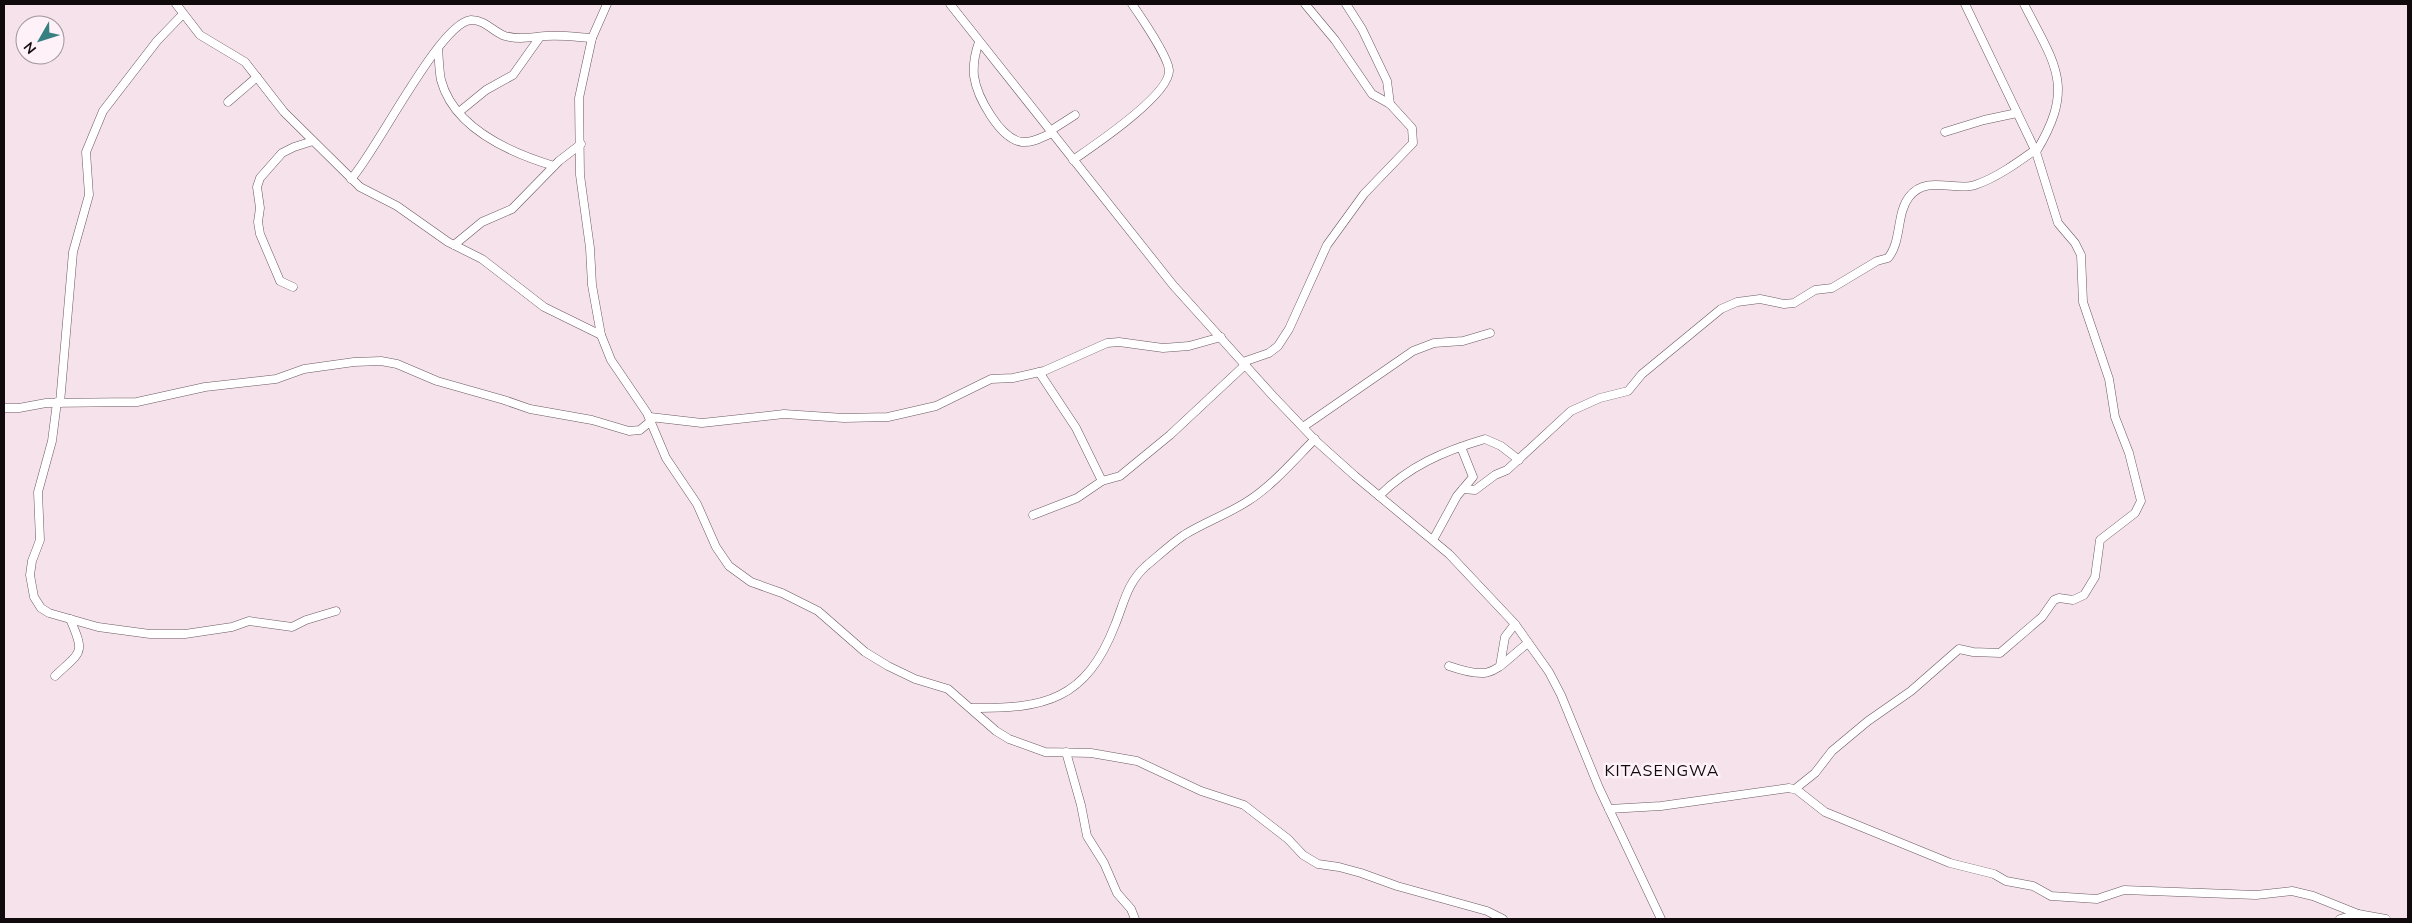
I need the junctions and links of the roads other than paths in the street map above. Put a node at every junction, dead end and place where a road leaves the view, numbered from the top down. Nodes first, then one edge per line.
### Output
1 (176, 4) edge
2 (608, 4) edge
3 (950, 4) edge
4 (1132, 4) edge
5 (1305, 4) edge
6 (1346, 4) edge
7 (1965, 4) edge
8 (2024, 4) edge
9 (183, 14) junction
10 (540, 37) junction
11 (592, 38) junction
12 (979, 42) junction
13 (438, 49) junction
14 (257, 77) junction
15 (228, 102) dead end
16 (1390, 104) junction
17 (459, 112) junction
18 (2017, 113) junction
19 (1075, 115) dead end
20 (1051, 132) junction
21 (1945, 132) dead end
22 (314, 141) junction
23 (581, 144) junction
24 (2036, 151) junction
25 (1073, 160) junction
26 (554, 166) junction
27 (352, 179) junction
28 (454, 245) junction
29 (293, 287) dead end
30 (1490, 333) dead end
31 (601, 335) junction
32 (1221, 338) junction
33 (1244, 363) junction
34 (1039, 372) junction
35 (58, 402) junction
36 (4, 408) edge
37 (651, 419) junction
38 (1303, 427) junction
39 (1315, 440) junction
40 (1461, 447) junction
41 (1519, 460) junction
42 (1102, 481) junction
43 (1463, 489) junction
44 (1379, 496) junction
45 (1033, 515) dead end
46 (1432, 540) junction
47 (336, 611) dead end
48 (70, 619) junction
49 (1515, 624) junction
50 (1528, 643) junction
51 (1449, 666) dead end
52 (1500, 666) junction
53 (55, 676) dead end
54 (971, 708) junction
55 (1066, 752) junction
56 (1795, 789) junction
57 (1609, 809) junction
58 (2358, 914) junction
59 (1135, 919) edge
60 (1503, 919) edge
61 (1662, 919) edge
62 (2340, 919) edge
63 (2386, 919) edge

1 - 9 street
2 - 11 street
3 - 12 street
4 - 25 street
5 - 16 street
6 - 16 street
7 - 18 street
8 - 24 street
9 - 14 street
9 - 35 street
10 - 11 street
10 - 13 street
10 - 17 street
11 - 23 street
12 - 20 street
12 - 20 street
13 - 17 street
13 - 27 street
14 - 15 street
14 - 22 street
16 - 33 street
17 - 26 street
18 - 21 street
18 - 24 street
19 - 20 street
20 - 25 street
22 - 27 street
22 - 29 street
23 - 26 street
23 - 31 street
24 - 41 street
24 - 56 street
25 - 32 street
26 - 28 street
27 - 28 street
28 - 31 street
30 - 38 street
31 - 37 street
32 - 33 street
32 - 34 street
33 - 38 street
33 - 42 street
34 - 37 street
34 - 42 street
35 - 36 street
35 - 37 street
35 - 48 street
37 - 54 street
38 - 39 street
39 - 44 street
39 - 54 street
40 - 41 street
40 - 43 street
40 - 44 street
41 - 43 street
42 - 45 street
43 - 46 street
44 - 46 street
46 - 49 street
47 - 48 street
48 - 53 street
49 - 50 street
49 - 52 street
50 - 52 street
50 - 57 street
51 - 52 street
54 - 55 street
55 - 59 street
55 - 60 street
56 - 57 street
56 - 58 street
57 - 61 street
58 - 62 street
58 - 63 street

